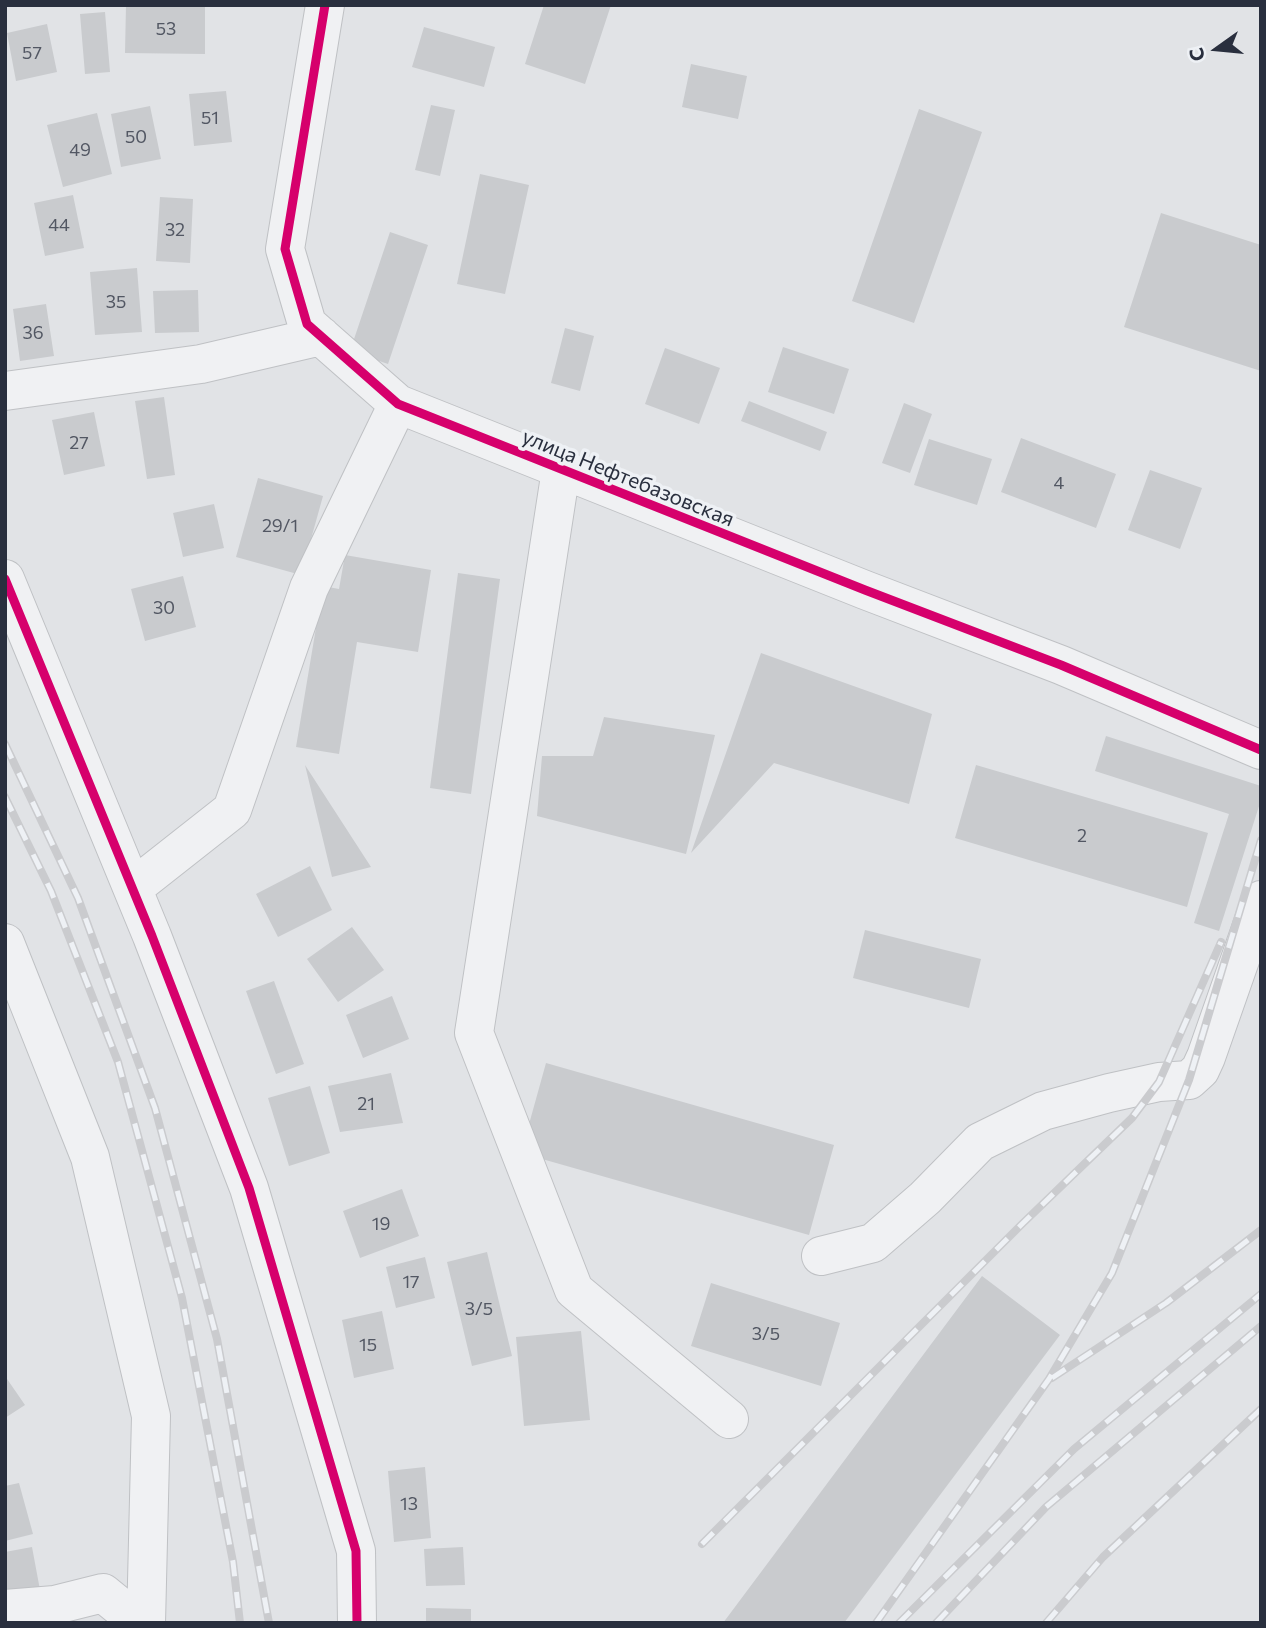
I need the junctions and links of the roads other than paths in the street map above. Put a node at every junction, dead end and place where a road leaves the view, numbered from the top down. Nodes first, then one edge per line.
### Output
1 (325, 5) edge
2 (321, 336) junction
3 (5, 391) edge
4 (398, 404) junction
5 (561, 470) junction
6 (5, 579) edge
7 (1261, 750) edge
8 (133, 888) junction
9 (1261, 900) edge
10 (5, 943) edge
11 (821, 1256) dead end
12 (729, 1419) dead end
13 (5, 1609) edge
14 (135, 1623) edge
15 (146, 1623) edge
16 (357, 1623) edge

1 - 2 street, улица Нефтебазовская
2 - 3 street
2 - 4 street, улица Нефтебазовская
4 - 5 street, улица Нефтебазовская
4 - 8 street
5 - 7 street, улица Нефтебазовская
5 - 12 street
6 - 8 street
8 - 16 street
9 - 11 street
10 - 15 street
13 - 14 street

